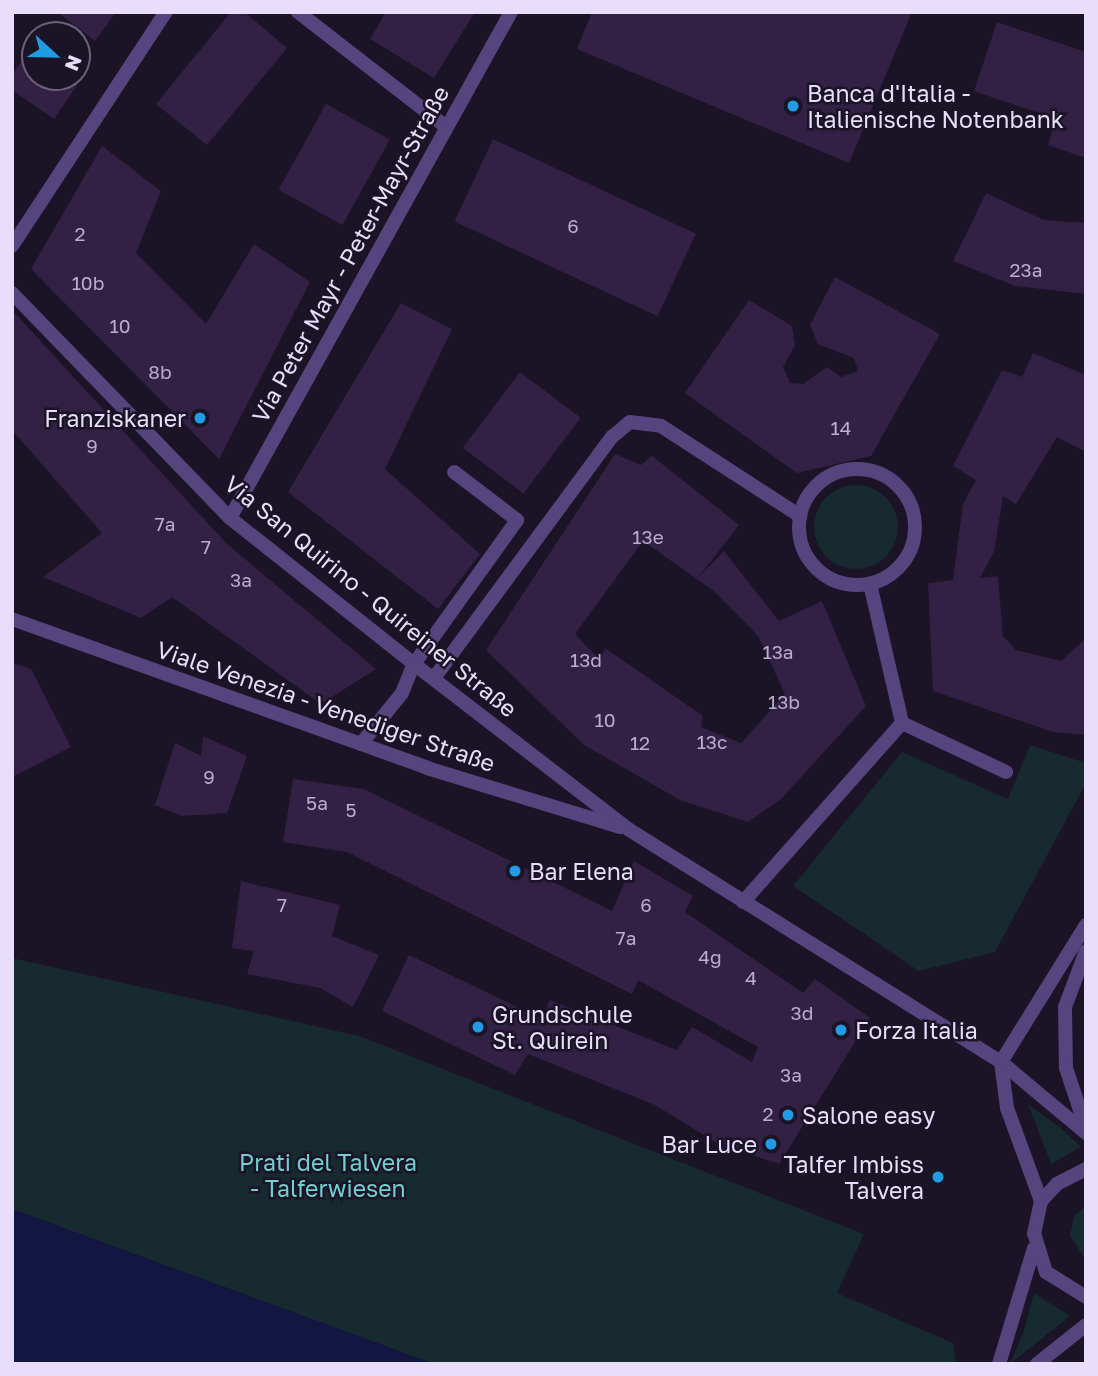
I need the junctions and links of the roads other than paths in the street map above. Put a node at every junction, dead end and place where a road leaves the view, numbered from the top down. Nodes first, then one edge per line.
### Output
1 (166, 12) edge
2 (298, 12) edge
3 (511, 12) edge
4 (445, 126) junction
5 (12, 246) edge
6 (12, 293) edge
7 (454, 472) dead end
8 (800, 516) junction
9 (230, 518) junction
10 (870, 584) junction
11 (12, 619) edge
12 (414, 664) junction
13 (434, 678) junction
14 (902, 723) junction
15 (361, 744) junction
16 (1006, 772) dead end
17 (628, 829) junction
18 (743, 902) junction
19 (1086, 925) edge
20 (1086, 951) edge
21 (1001, 1062) junction
22 (1086, 1130) edge
23 (1086, 1169) edge
24 (1041, 1201) junction
25 (1034, 1248) junction
26 (1086, 1297) edge
27 (1086, 1325) edge
28 (999, 1364) edge
29 (1037, 1364) edge

1 - 5 street
2 - 4 street
3 - 4 street, Via Peter Mayr - Peter-Mayr-Straße
4 - 9 street, Via Peter Mayr - Peter-Mayr-Straße
6 - 9 street, Via San Quirino - Quireiner Straße
7 - 12 street
8 - 10 street
8 - 10 street
8 - 13 street
9 - 12 street, Via San Quirino - Quireiner Straße
10 - 14 street
11 - 15 street, Viale Venezia - Venediger Straße
12 - 13 street, Via San Quirino - Quireiner Straße
12 - 15 street
13 - 17 street, Via San Quirino - Quireiner Straße
14 - 16 street
14 - 18 street
15 - 17 street, Viale Venezia - Venediger Straße
17 - 18 street
18 - 21 street
19 - 21 street
20 - 22 street
21 - 22 street
21 - 24 street
23 - 24 street
24 - 25 street
25 - 26 street
25 - 28 street
27 - 29 street

